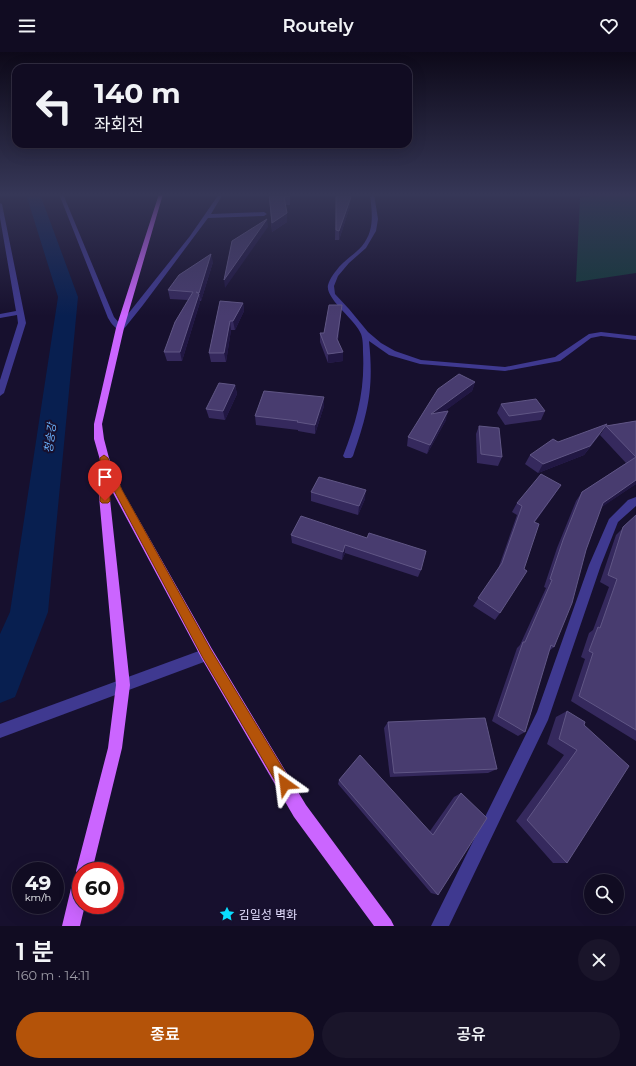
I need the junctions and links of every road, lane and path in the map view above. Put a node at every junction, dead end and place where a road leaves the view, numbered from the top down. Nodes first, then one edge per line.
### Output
1 (6, 235) edge
2 (77, 235) edge
3 (148, 235) edge
4 (194, 235) edge
5 (371, 235) edge
6 (21, 312) junction
7 (0, 316) edge
8 (120, 328) junction
9 (365, 334) junction
10 (636, 338) edge
11 (0, 393) edge
12 (348, 456) dead end
13 (104, 458) junction
14 (636, 501) edge
15 (207, 654) junction
16 (123, 685) junction
17 (0, 731) edge
18 (86, 862) edge
19 (74, 914) edge
20 (71, 926) edge
21 (384, 926) edge
22 (440, 926) edge

1 - 6 street
2 - 8 street
3 - 8 main road
4 - 8 street
5 - 9 street
6 - 7 street
6 - 11 street
8 - 13 main road
9 - 10 street
9 - 12 street
13 - 15 main road
13 - 16 main road
14 - 22 street
15 - 16 street
15 - 21 main road
16 - 17 street
16 - 18 main road
19 - 20 main road

